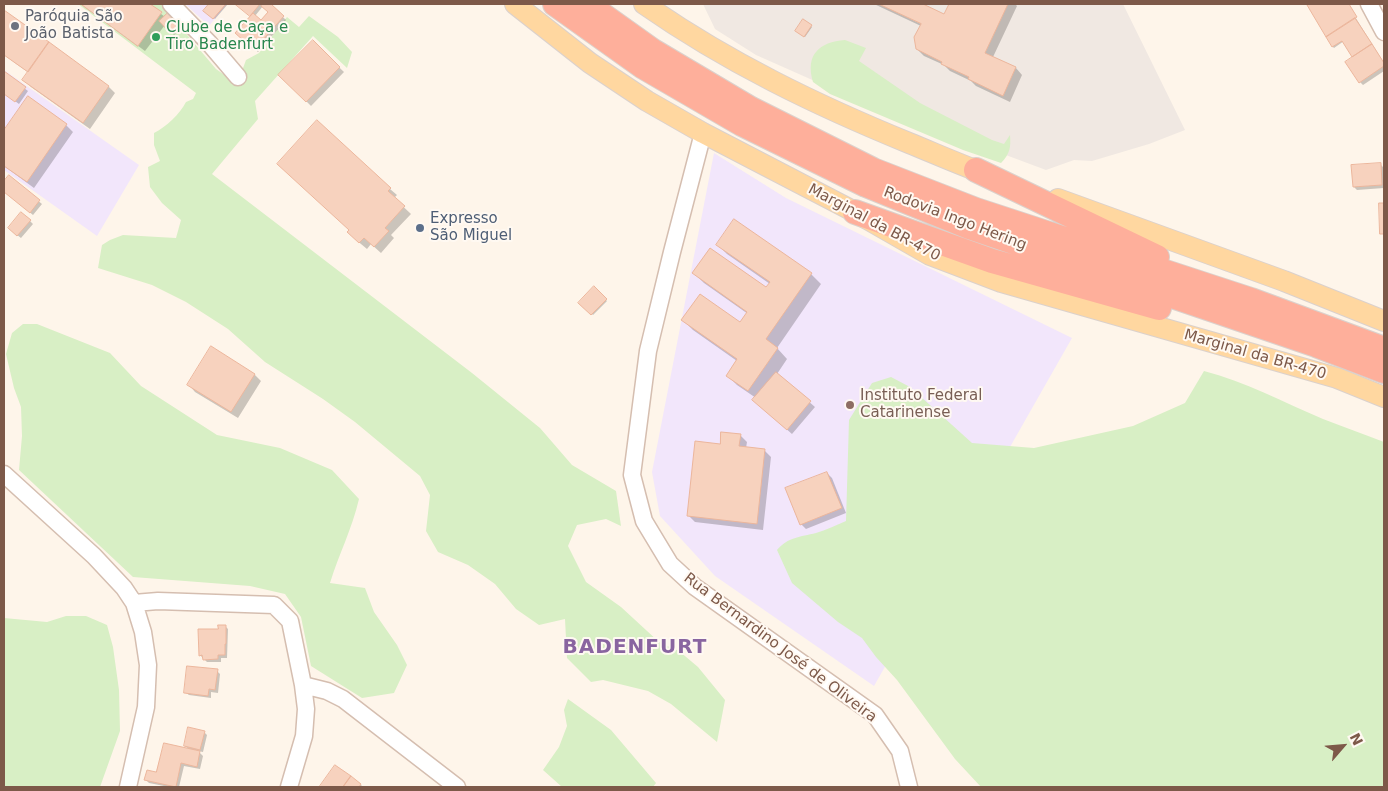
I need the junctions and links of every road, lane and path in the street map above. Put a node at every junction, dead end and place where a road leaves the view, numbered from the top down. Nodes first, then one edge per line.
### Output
1 (171, 4) edge
2 (515, 4) edge
3 (555, 4) edge
4 (587, 4) edge
5 (644, 4) edge
6 (1369, 4) edge
7 (1384, 32) edge
8 (238, 77) dead end
9 (703, 133) junction
10 (976, 170) junction
11 (855, 212) junction
12 (1252, 300) junction
13 (1384, 321) edge
14 (1316, 345) junction
15 (1384, 350) edge
16 (1384, 371) edge
17 (1384, 397) edge
18 (4, 474) edge
19 (134, 603) junction
20 (303, 685) junction
21 (128, 787) edge
22 (289, 787) edge
23 (457, 787) edge
24 (909, 787) edge

1 - 8 street
2 - 9 main road, Marginal da BR-470
3 - 14 highway, Rodovia Ingo Hering
4 - 12 highway, Rodovia Ingo Hering
5 - 10 main road
6 - 7 street
9 - 11 main road, Marginal da BR-470
9 - 24 street, Rua Bernardino José de Oliveira
10 - 12 highway
10 - 13 main road
11 - 14 highway
11 - 17 main road, Marginal da BR-470
12 - 15 highway, Rodovia Ingo Hering
14 - 16 highway, Rodovia Ingo Hering
18 - 19 street
19 - 20 street
19 - 21 street
20 - 22 street
20 - 23 street

